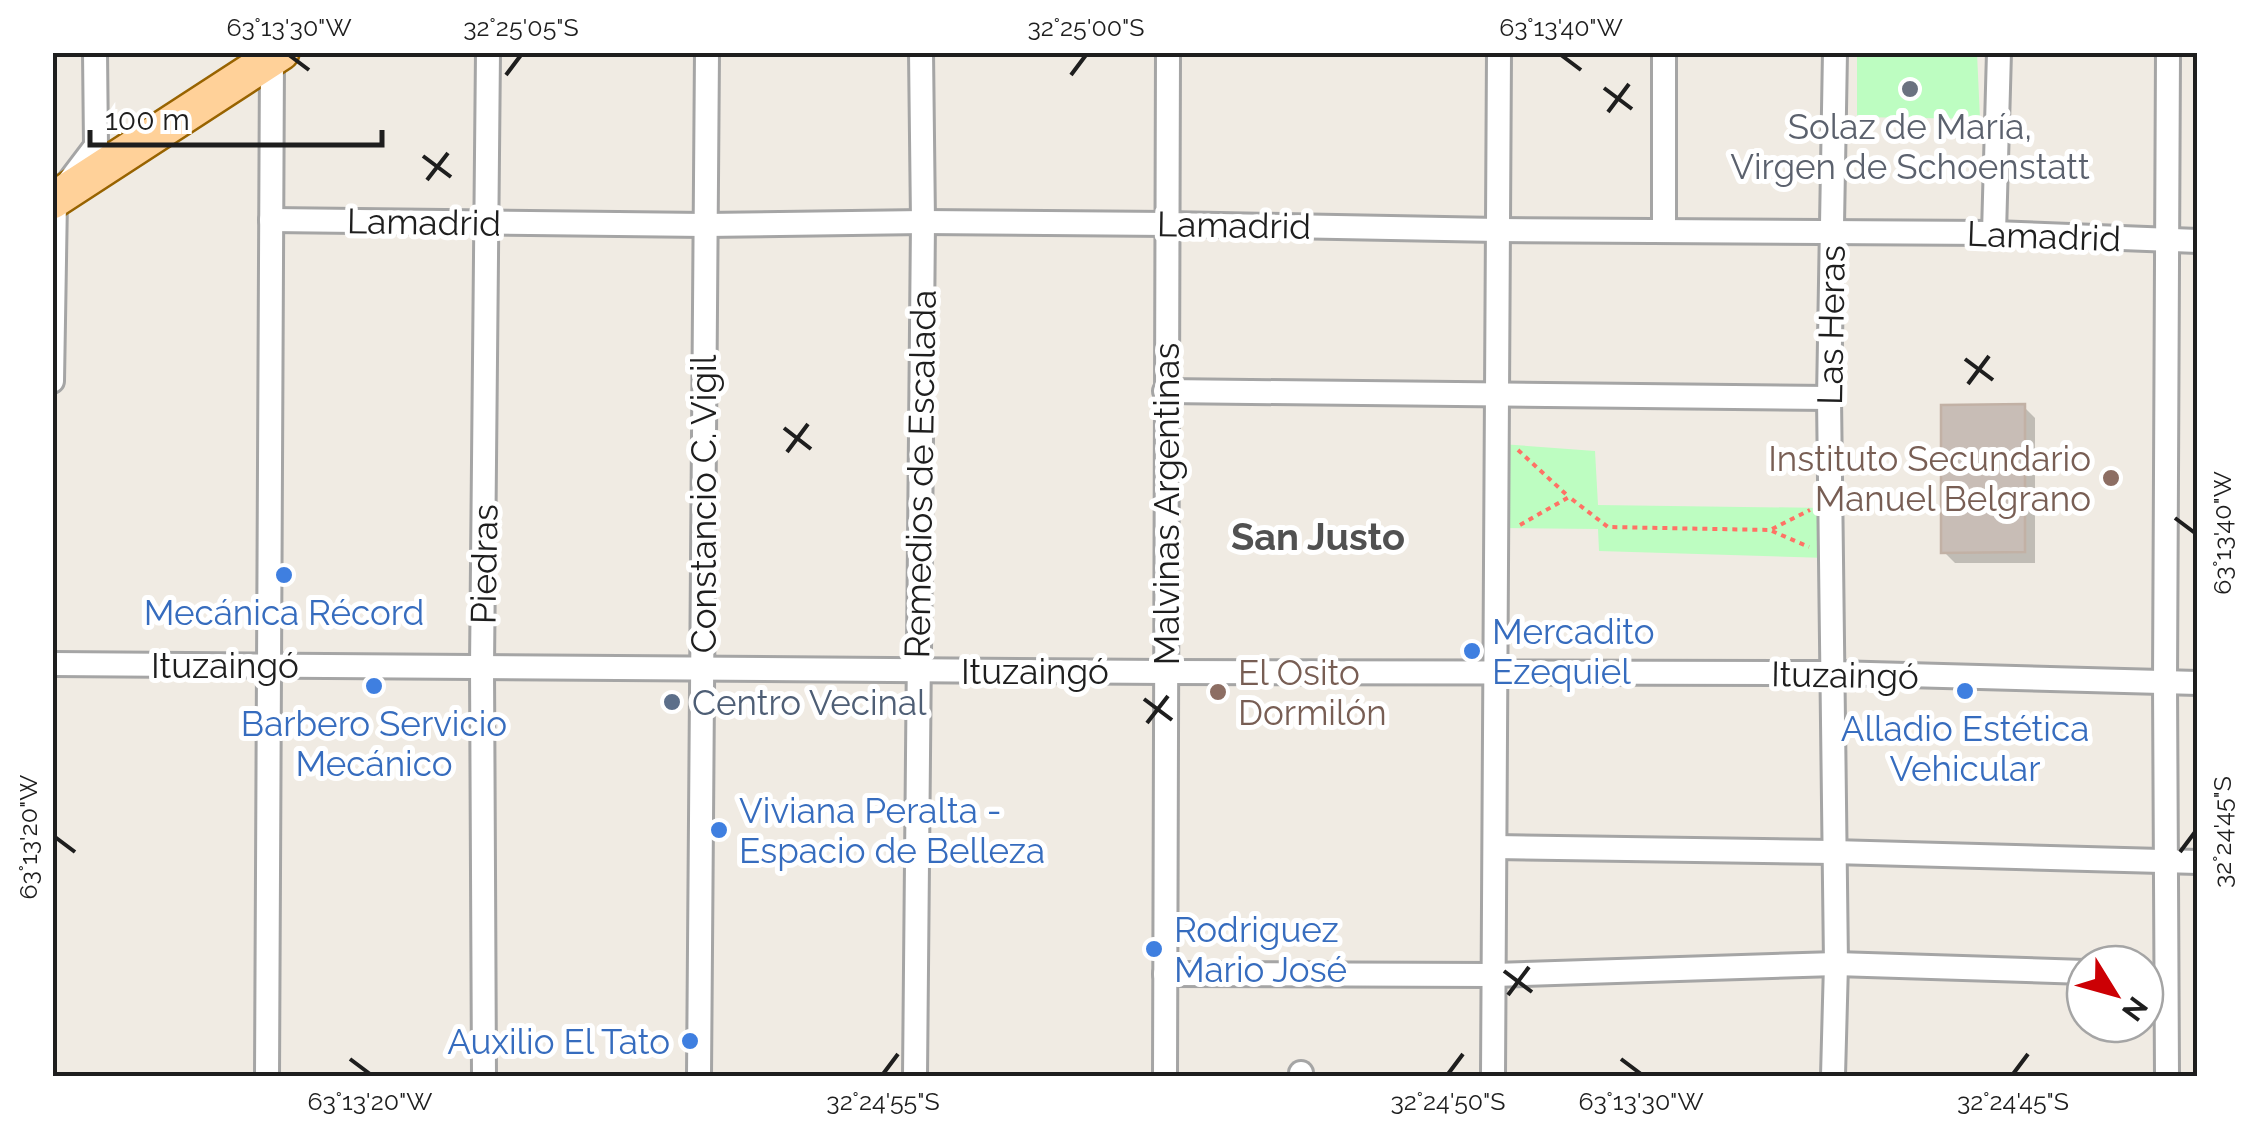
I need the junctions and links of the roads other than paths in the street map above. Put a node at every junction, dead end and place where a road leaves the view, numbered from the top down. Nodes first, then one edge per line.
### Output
1 (95, 52) edge
2 (488, 52) edge
3 (708, 52) edge
4 (921, 52) edge
5 (1168, 52) edge
6 (1499, 52) edge
7 (1664, 52) edge
8 (1835, 52) edge
9 (1999, 52) edge
10 (2168, 52) edge
11 (264, 54) edge
12 (96, 146) junction
13 (53, 192) edge
14 (271, 220) junction
15 (923, 222) junction
16 (488, 224) junction
17 (1168, 224) junction
18 (705, 226) junction
19 (1498, 230) junction
20 (1664, 231) junction
21 (1833, 232) junction
22 (1994, 233) junction
23 (2166, 240) junction
24 (2198, 240) edge
25 (52, 381) edge
26 (1166, 391) junction
27 (1497, 395) junction
28 (1829, 398) junction
29 (52, 664) edge
30 (268, 666) junction
31 (482, 667) junction
32 (702, 669) junction
33 (918, 670) junction
34 (1165, 672) junction
35 (1496, 673) junction
36 (1834, 673) junction
37 (2166, 683) junction
38 (2198, 683) edge
39 (1495, 848) junction
40 (1833, 852) junction
41 (2168, 862) junction
42 (2198, 862) edge
43 (2159, 944) edge
44 (1836, 964) junction
45 (2065, 971) edge
46 (1165, 974) junction
47 (1494, 975) junction
48 (2164, 1044) edge
49 (267, 1076) edge
50 (484, 1076) edge
51 (699, 1076) edge
52 (915, 1076) edge
53 (1165, 1076) edge
54 (1493, 1076) edge
55 (1833, 1076) edge
56 (2167, 1076) edge

1 - 12 street
2 - 16 street, Piedras
3 - 18 street, Constancio C. Vigil
4 - 15 street, Remedios de Escalada
5 - 17 street, Malvinas Argentinas
6 - 19 street
7 - 20 street
8 - 21 street, Las Heras
9 - 22 street
10 - 23 street
11 - 12 main road
11 - 13 main road
11 - 14 street
12 - 13 main road
13 - 25 street
14 - 16 street, Lamadrid
14 - 30 street
15 - 17 street, Lamadrid
15 - 18 street, Lamadrid
15 - 33 street, Remedios de Escalada
16 - 18 street, Lamadrid
16 - 31 street, Piedras
17 - 19 street, Lamadrid
17 - 26 street, Malvinas Argentinas
18 - 32 street, Constancio C. Vigil
19 - 20 street, Lamadrid
19 - 27 street
20 - 21 street, Lamadrid
21 - 22 street, Lamadrid
21 - 28 street, Las Heras
22 - 23 street, Lamadrid
23 - 24 street, Lamadrid
23 - 37 street
26 - 27 street
26 - 34 street, Malvinas Argentinas
27 - 28 street
27 - 35 street
28 - 36 street, Las Heras
29 - 30 street, Ituzaingó
30 - 31 street, Ituzaingó
30 - 49 street
31 - 32 street, Ituzaingó
31 - 50 street, Piedras
32 - 33 street, Ituzaingó
32 - 51 street, Constancio C. Vigil
33 - 34 street, Ituzaingó
33 - 52 street, Remedios de Escalada
34 - 35 street, Ituzaingó
34 - 46 street, Malvinas Argentinas
35 - 36 street, Ituzaingó
35 - 39 street
36 - 37 street, Ituzaingó
36 - 40 street, Las Heras
37 - 38 street, Ituzaingó
37 - 41 street
39 - 40 street
39 - 47 street
40 - 41 street
40 - 44 street, Las Heras
41 - 42 street
41 - 43 street
44 - 45 street
44 - 47 street
44 - 55 street, Las Heras
46 - 47 street
46 - 53 street, Malvinas Argentinas
47 - 54 street
48 - 56 street

